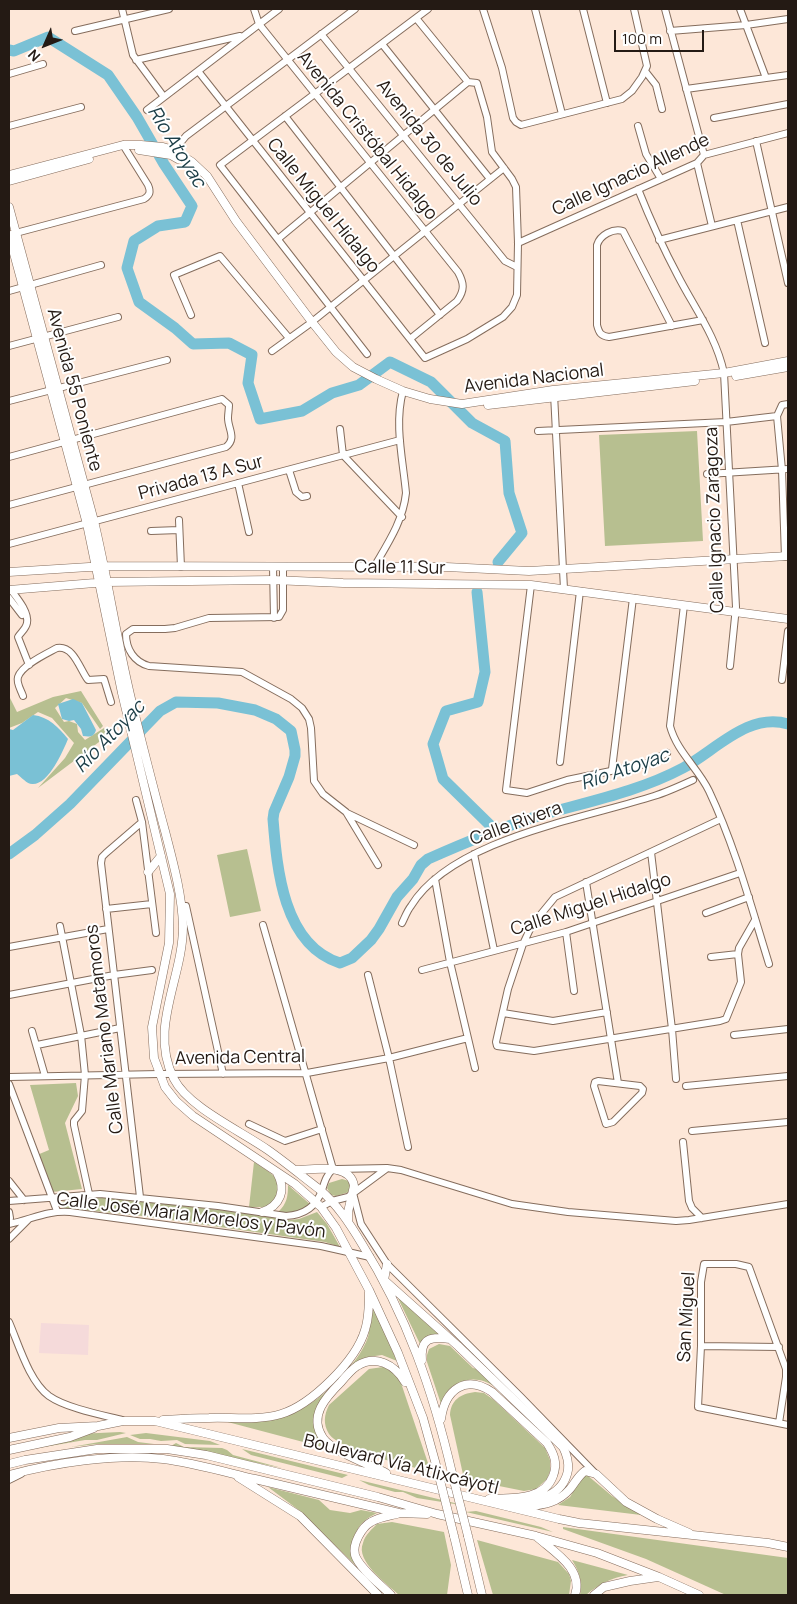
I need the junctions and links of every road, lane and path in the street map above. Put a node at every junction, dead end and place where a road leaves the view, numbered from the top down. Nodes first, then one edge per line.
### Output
1 (122, 9) edge
2 (169, 9) edge
3 (254, 9) edge
4 (279, 9) edge
5 (353, 9) edge
6 (428, 9) edge
7 (483, 9) edge
8 (535, 9) edge
9 (583, 9) edge
10 (634, 9) edge
11 (665, 9) edge
12 (740, 9) edge
13 (416, 18) junction
14 (124, 19) junction
15 (788, 20) edge
16 (258, 24) junction
17 (746, 25) junction
18 (75, 31) dead end
19 (670, 31) junction
20 (321, 34) junction
21 (244, 36) junction
22 (382, 44) junction
23 (136, 60) junction
24 (287, 60) junction
25 (43, 64) dead end
26 (349, 69) junction
27 (198, 72) junction
28 (645, 72) junction
29 (9, 74) edge
30 (788, 75) edge
31 (766, 78) junction
32 (788, 80) edge
33 (468, 82) junction
34 (686, 88) junction
35 (315, 95) junction
36 (164, 97) junction
37 (607, 103) junction
38 (788, 104) edge
39 (225, 107) junction
40 (81, 108) dead end
41 (662, 109) dead end
42 (147, 110) dead end
43 (435, 110) junction
44 (562, 114) junction
45 (285, 116) junction
46 (714, 118) dead end
47 (9, 126) edge
48 (638, 126) dead end
49 (788, 133) edge
50 (403, 136) junction
51 (252, 140) junction
52 (756, 141) junction
53 (124, 148) junction
54 (172, 153) junction
55 (704, 154) junction
56 (370, 163) junction
57 (697, 163) junction
58 (504, 168) junction
59 (9, 175) edge
60 (490, 178) junction
61 (661, 179) junction
62 (9, 181) edge
63 (340, 188) junction
64 (638, 189) junction
65 (458, 204) junction
66 (9, 207) edge
67 (788, 207) edge
68 (773, 211) junction
69 (310, 212) junction
70 (737, 220) junction
71 (712, 226) junction
72 (424, 231) junction
73 (12, 234) edge
74 (278, 239) junction
75 (660, 240) junction
76 (518, 244) junction
77 (394, 255) junction
78 (101, 265) dead end
79 (517, 267) junction
80 (363, 280) junction
81 (788, 283) edge
82 (26, 286) junction
83 (9, 291) edge
84 (331, 306) junction
85 (191, 315) dead end
86 (440, 315) junction
87 (118, 317) dead end
88 (703, 320) junction
89 (310, 323) junction
90 (672, 326) junction
91 (40, 338) junction
92 (290, 338) junction
93 (410, 339) junction
94 (765, 343) dead end
95 (9, 346) edge
96 (272, 352) dead end
97 (367, 354) dead end
98 (167, 360) dead end
99 (788, 361) edge
100 (788, 367) edge
101 (724, 375) junction
102 (55, 390) junction
103 (402, 393) junction
104 (554, 393) junction
105 (9, 401) edge
106 (788, 404) edge
107 (777, 416) junction
108 (726, 422) junction
109 (340, 429) dead end
110 (556, 430) junction
111 (538, 431) dead end
112 (400, 440) junction
113 (69, 441) junction
114 (343, 455) junction
115 (9, 457) edge
116 (289, 470) junction
117 (785, 470) edge
118 (707, 474) dead end
119 (729, 474) junction
120 (238, 483) junction
121 (81, 486) junction
122 (307, 496) dead end
123 (9, 505) edge
124 (402, 517) junction
125 (179, 520) dead end
126 (90, 522) junction
127 (179, 530) junction
128 (151, 531) dead end
129 (249, 532) dead end
130 (9, 544) edge
131 (787, 556) edge
132 (733, 560) junction
133 (101, 567) junction
134 (181, 567) junction
135 (273, 567) junction
136 (283, 567) junction
137 (374, 567) junction
138 (564, 570) junction
139 (9, 572) edge
140 (273, 580) junction
141 (283, 580) junction
142 (103, 582) junction
143 (531, 585) junction
144 (564, 589) junction
145 (580, 591) junction
146 (10, 593) edge
147 (633, 598) junction
148 (684, 605) junction
149 (736, 611) junction
150 (274, 618) junction
151 (788, 619) edge
152 (788, 631) edge
153 (29, 665) junction
154 (730, 666) dead end
155 (782, 680) dead end
156 (23, 696) dead end
157 (111, 702) dead end
158 (666, 752) dead end
159 (560, 762) dead end
160 (612, 770) junction
161 (146, 774) junction
162 (693, 780) dead end
163 (136, 800) dead end
164 (346, 812) junction
165 (721, 819) junction
166 (142, 822) junction
167 (414, 845) dead end
168 (651, 852) junction
169 (474, 854) junction
170 (161, 856) junction
171 (378, 864) dead end
172 (148, 872) junction
173 (740, 872) junction
174 (434, 879) junction
175 (586, 882) junction
176 (749, 897) junction
177 (656, 900) junction
178 (152, 904) junction
179 (186, 906) dead end
180 (106, 910) junction
181 (706, 913) dead end
182 (755, 920) junction
183 (591, 922) junction
184 (402, 923) dead end
185 (263, 925) dead end
186 (60, 926) dead end
187 (108, 929) junction
188 (566, 932) junction
189 (156, 933) dead end
190 (62, 938) junction
191 (523, 944) junction
192 (9, 947) edge
193 (494, 950) junction
194 (738, 954) junction
195 (711, 957) dead end
196 (450, 962) junction
197 (769, 964) dead end
198 (152, 970) dead end
199 (422, 970) dead end
200 (114, 975) junction
201 (368, 975) dead end
202 (70, 982) junction
203 (574, 991) dead end
204 (9, 994) edge
205 (607, 1012) junction
206 (503, 1013) junction
207 (120, 1028) junction
208 (672, 1029) junction
209 (788, 1029) edge
210 (32, 1031) dead end
211 (81, 1035) junction
212 (734, 1035) dead end
213 (468, 1038) junction
214 (611, 1038) junction
215 (36, 1045) junction
216 (388, 1058) junction
217 (475, 1068) dead end
218 (126, 1074) junction
219 (160, 1074) junction
220 (172, 1074) junction
221 (224, 1074) junction
222 (307, 1074) junction
223 (85, 1075) junction
224 (45, 1076) junction
225 (788, 1076) edge
226 (9, 1077) edge
227 (676, 1079) dead end
228 (618, 1083) junction
229 (9, 1084) edge
230 (686, 1086) dead end
231 (788, 1122) edge
232 (249, 1124) dead end
233 (322, 1129) junction
234 (692, 1131) dead end
235 (683, 1142) dead end
236 (408, 1147) dead end
237 (270, 1167) junction
238 (387, 1168) junction
239 (333, 1169) junction
240 (295, 1170) junction
241 (9, 1184) edge
242 (322, 1191) junction
243 (353, 1193) junction
244 (89, 1194) junction
245 (140, 1197) junction
246 (52, 1198) junction
247 (24, 1200) junction
248 (9, 1201) edge
249 (332, 1201) junction
250 (788, 1204) edge
251 (319, 1205) junction
252 (57, 1211) junction
253 (9, 1212) edge
254 (262, 1212) junction
255 (702, 1218) junction
256 (28, 1219) junction
257 (348, 1221) junction
258 (9, 1223) edge
259 (9, 1239) edge
260 (350, 1252) junction
261 (370, 1257) junction
262 (387, 1264) junction
263 (384, 1280) junction
264 (369, 1290) junction
265 (9, 1322) edge
266 (450, 1339) junction
267 (701, 1346) junction
268 (779, 1347) junction
269 (422, 1364) junction
270 (423, 1418) junction
271 (123, 1421) junction
272 (155, 1421) junction
273 (779, 1423) junction
274 (441, 1424) junction
275 (788, 1425) edge
276 (98, 1426) junction
277 (9, 1438) edge
278 (9, 1450) edge
279 (9, 1464) edge
280 (27, 1470) junction
281 (232, 1474) junction
282 (596, 1474) junction
283 (9, 1475) edge
284 (399, 1479) junction
285 (9, 1480) edge
286 (480, 1499) junction
287 (511, 1507) junction
288 (399, 1513) junction
289 (437, 1514) junction
290 (536, 1536) junction
291 (698, 1537) junction
292 (788, 1546) edge
293 (474, 1560) junction
294 (659, 1577) junction
295 (466, 1584) junction
296 (378, 1595) edge
297 (391, 1595) edge
298 (460, 1595) edge
299 (468, 1595) edge
300 (482, 1595) edge
301 (486, 1595) edge
302 (575, 1595) edge
303 (594, 1595) edge
304 (699, 1595) edge

1 - 14 street
2 - 14 street
3 - 16 street, Avenida Cristóbal Hidalgo
4 - 16 street
5 - 20 street
6 - 13 street
7 - 44 street
8 - 44 street
9 - 37 street
10 - 28 street
11 - 19 street
12 - 17 street
13 - 22 street
13 - 33 street
14 - 18 street
14 - 23 street
15 - 17 street
16 - 21 street
16 - 24 street, Avenida Cristóbal Hidalgo
17 - 19 street
17 - 31 street
19 - 34 street
20 - 24 street
20 - 26 street, Avenida 30 de Julio
21 - 23 street
21 - 27 street
22 - 26 street
22 - 43 street
23 - 36 street
24 - 35 street, Avenida Cristóbal Hidalgo
24 - 39 street
25 - 29 street
26 - 35 street
26 - 50 street, Avenida 30 de Julio
27 - 36 street
27 - 39 street, Calle Miguel Hidalgo
28 - 37 street
28 - 41 street
30 - 31 street
30 - 32 street
31 - 34 street
33 - 43 street
33 - 58 street
34 - 55 street
35 - 45 street
35 - 56 street, Avenida Cristóbal Hidalgo
36 - 42 street
37 - 44 street
38 - 46 street
39 - 51 street, Calle Miguel Hidalgo
39 - 54 street
40 - 47 street
43 - 50 street
43 - 60 street
45 - 51 street
45 - 63 street
48 - 61 street
49 - 52 street, Calle Ignacio Allende
50 - 56 street
50 - 65 street, Avenida 30 de Julio
51 - 69 street, Calle Miguel Hidalgo
51 - 74 street
52 - 55 street, Calle Ignacio Allende
52 - 68 street
53 - 54 main road, Avenida Nacional
53 - 59 main road
53 - 62 main road
53 - 73 street
54 - 89 main road, Avenida Nacional
55 - 57 street, Calle Ignacio Allende
56 - 63 street
56 - 72 street, Avenida Cristóbal Hidalgo
57 - 61 street, Calle Ignacio Allende
57 - 71 street
58 - 60 street
58 - 76 street
60 - 65 street
61 - 64 street, Calle Ignacio Allende
63 - 69 street
63 - 77 street
64 - 75 street, Calle Ignacio Zaragoza
64 - 76 street, Calle Ignacio Allende
65 - 72 street
65 - 79 street, Avenida 30 de Julio
66 - 73 main road, Avenida 55 Poniente
67 - 68 street
68 - 70 street
68 - 81 street
69 - 74 street
69 - 80 street, Calle Miguel Hidalgo
70 - 71 street
70 - 94 street
71 - 75 street
72 - 77 street
72 - 86 street, Avenida Cristóbal Hidalgo
73 - 82 main road, Avenida 55 Poniente
74 - 84 street
75 - 88 street, Calle Ignacio Zaragoza
76 - 79 street
77 - 80 street
77 - 86 street
78 - 82 street
79 - 93 street, Calle Miguel Hidalgo
80 - 84 street
80 - 93 street, Calle Miguel Hidalgo
82 - 83 street
82 - 91 main road, Avenida 55 Poniente
84 - 89 street
84 - 97 street
85 - 92 street
86 - 93 street
87 - 91 street
88 - 90 street
88 - 101 street, Calle Ignacio Zaragoza
89 - 92 street
89 - 103 main road, Avenida Nacional
90 - 90 street
91 - 95 street
91 - 102 main road, Avenida 55 Poniente
92 - 96 street
98 - 102 street
99 - 101 main road, Avenida Nacional
100 - 101 main road, Avenida Nacional
101 - 104 main road, Avenida Nacional
101 - 108 street, Calle Ignacio Zaragoza
102 - 105 street
102 - 113 main road, Avenida 55 Poniente
103 - 104 main road, Avenida Nacional
103 - 112 street
104 - 110 street
106 - 107 street
107 - 108 street
107 - 117 street
108 - 110 street
108 - 119 street, Calle Ignacio Zaragoza
109 - 114 street
110 - 111 street
110 - 138 street
112 - 114 street, Privada 13 A Sur
112 - 124 street
113 - 115 street
113 - 121 main road, Avenida 55 Poniente
113 - 121 street
114 - 116 street, Privada 13 A Sur
114 - 124 street
116 - 120 street, Privada 13 A Sur
116 - 122 street
117 - 119 street
117 - 131 street
118 - 119 street
119 - 132 street, Calle Ignacio Zaragoza
120 - 126 street, Privada 13 A Sur
120 - 129 street
121 - 123 street
121 - 126 main road, Avenida 55 Poniente
124 - 137 street
125 - 127 street
126 - 130 street, Privada 13 A Sur
126 - 133 main road, Avenida 55 Poniente
127 - 128 street
127 - 134 street
131 - 132 main road, Calle 11 Sur
132 - 138 main road, Calle 11 Sur
132 - 149 street, Calle Ignacio Zaragoza
133 - 134 main road, Calle 11 Sur
133 - 139 main road, Calle 11 Sur
133 - 142 main road, Avenida 55 Poniente
134 - 135 main road, Calle 11 Sur
135 - 136 main road, Calle 11 Sur
135 - 140 street
136 - 137 main road, Calle 11 Sur
136 - 141 street
137 - 138 main road, Calle 11 Sur
138 - 144 street
140 - 141 main road, Calle 11 Sur
140 - 142 main road, Calle 11 Sur
140 - 150 street
141 - 143 main road, Calle 11 Sur
141 - 150 street
142 - 146 main road, Calle 11 Sur
142 - 161 main road, Avenida 55 Poniente
143 - 144 main road, Calle 11 Sur
143 - 160 street
144 - 145 main road, Calle 11 Sur
145 - 147 main road, Calle 11 Sur
145 - 159 street
146 - 153 street
147 - 148 main road, Calle 11 Sur
147 - 160 street
148 - 149 main road, Calle 11 Sur
148 - 165 street
149 - 151 main road, Calle 11 Sur
149 - 154 street, Calle Ignacio Zaragoza
150 - 164 street
152 - 155 street
153 - 156 street
153 - 157 street
158 - 160 street
161 - 170 main road
161 - 220 main road
162 - 169 street, Calle Rivera
163 - 166 street
164 - 167 street
164 - 171 street
165 - 168 street
165 - 173 street
166 - 172 street
166 - 180 street, Calle Mariano Matamoros
168 - 175 street
168 - 177 street
169 - 174 street, Calle Rivera
169 - 193 street
170 - 172 main road
170 - 219 main road
172 - 178 street
173 - 176 street
173 - 177 street, Calle Miguel Hidalgo
174 - 184 street, Calle Rivera
174 - 196 street
175 - 183 street
175 - 191 street
176 - 181 street
176 - 182 street
177 - 183 street, Calle Miguel Hidalgo
177 - 208 street
178 - 180 street
178 - 189 street
179 - 221 street
180 - 187 street, Calle Mariano Matamoros
182 - 194 street
182 - 197 street
183 - 188 street, Calle Miguel Hidalgo
183 - 205 street
185 - 222 street
186 - 190 street
187 - 190 street
187 - 200 street, Calle Mariano Matamoros
188 - 191 street, Calle Miguel Hidalgo
188 - 203 street
190 - 192 street
190 - 202 street
191 - 193 street, Calle Miguel Hidalgo
191 - 206 street
193 - 196 street, Calle Miguel Hidalgo
194 - 195 street
194 - 208 street
196 - 199 street, Calle Miguel Hidalgo
196 - 213 street
198 - 200 street
200 - 202 street
200 - 207 street, Calle Mariano Matamoros
201 - 216 street
202 - 204 street
202 - 211 street
205 - 206 street
205 - 214 street
206 - 214 street
207 - 211 street
207 - 218 street, Calle Mariano Matamoros
208 - 214 street
208 - 227 street
209 - 212 street
210 - 215 street
211 - 215 street
211 - 223 street
213 - 216 street, Avenida Central
213 - 217 street
214 - 228 street
215 - 224 street
216 - 222 street, Avenida Central
216 - 236 street
218 - 219 street, Avenida Central
218 - 223 street, Avenida Central
218 - 245 street, Calle Mariano Matamoros
219 - 220 street, Avenida Central
219 - 237 main road
220 - 221 street, Avenida Central
220 - 240 main road
221 - 222 street, Avenida Central
222 - 233 street
223 - 224 street, Avenida Central
223 - 244 street
224 - 226 street, Avenida Central
225 - 230 street
228 - 228 street
229 - 246 street
231 - 234 street
232 - 233 street
233 - 239 street
235 - 255 street
237 - 251 main road
237 - 254 main road
238 - 239 street
238 - 243 street
238 - 255 street
239 - 240 main road
239 - 242 street
239 - 243 main road
240 - 242 main road
241 - 247 street
242 - 249 main road
242 - 251 street
243 - 249 street
243 - 257 main road
243 - 262 street
244 - 245 street, Calle José María Morelos y Pavón
244 - 246 street, Calle José María Morelos y Pavón
245 - 254 street, Calle José María Morelos y Pavón
246 - 247 street, Calle José María Morelos y Pavón
246 - 252 street
247 - 248 street, Calle José María Morelos y Pavón
249 - 251 street, Calle José María Morelos y Pavón
249 - 257 main road
250 - 255 street
251 - 254 street, Calle José María Morelos y Pavón
251 - 260 main road
252 - 256 street, Calle José María Morelos y Pavón
252 - 260 street, Calle José María Morelos y Pavón
253 - 258 street
256 - 258 street, Calle José María Morelos y Pavón
256 - 259 street
257 - 261 main road
260 - 261 street, Calle José María Morelos y Pavón
260 - 264 main road
261 - 263 main road
262 - 263 main road
262 - 282 street
263 - 266 main road
263 - 269 main road
264 - 270 main road
264 - 272 main road
265 - 271 street
266 - 269 main road
266 - 287 main road
267 - 268 street
267 - 268 street, San Miguel
267 - 273 street, San Miguel
268 - 273 street, San Miguel
269 - 274 main road
270 - 284 main road
270 - 295 main road, bridge
271 - 272 main road, Boulevard Vía Atlixcáyotl
271 - 276 main road, Boulevard Vía Atlixcáyotl
272 - 284 main road, Boulevard Vía Atlixcáyotl
273 - 275 street, San Miguel
274 - 286 main road
274 - 293 main road, bridge
276 - 277 main road, Boulevard Vía Atlixcáyotl
276 - 278 main road
279 - 289 main road, Boulevard Vía Atlixcáyotl
280 - 281 main road
280 - 283 main road
280 - 285 street
281 - 288 main road
281 - 296 main road
282 - 287 main road
282 - 291 main road
284 - 286 main road, Boulevard Vía Atlixcáyotl
286 - 287 main road, Boulevard Vía Atlixcáyotl
287 - 291 main road, Boulevard Vía Atlixcáyotl
288 - 289 main road
288 - 297 main road
289 - 290 main road, Boulevard Vía Atlixcáyotl
290 - 294 main road, Boulevard Vía Atlixcáyotl
290 - 302 main road
291 - 292 main road, Boulevard Vía Atlixcáyotl
293 - 300 main road
293 - 301 main road
294 - 303 main road
294 - 304 main road
295 - 298 main road
295 - 299 main road

